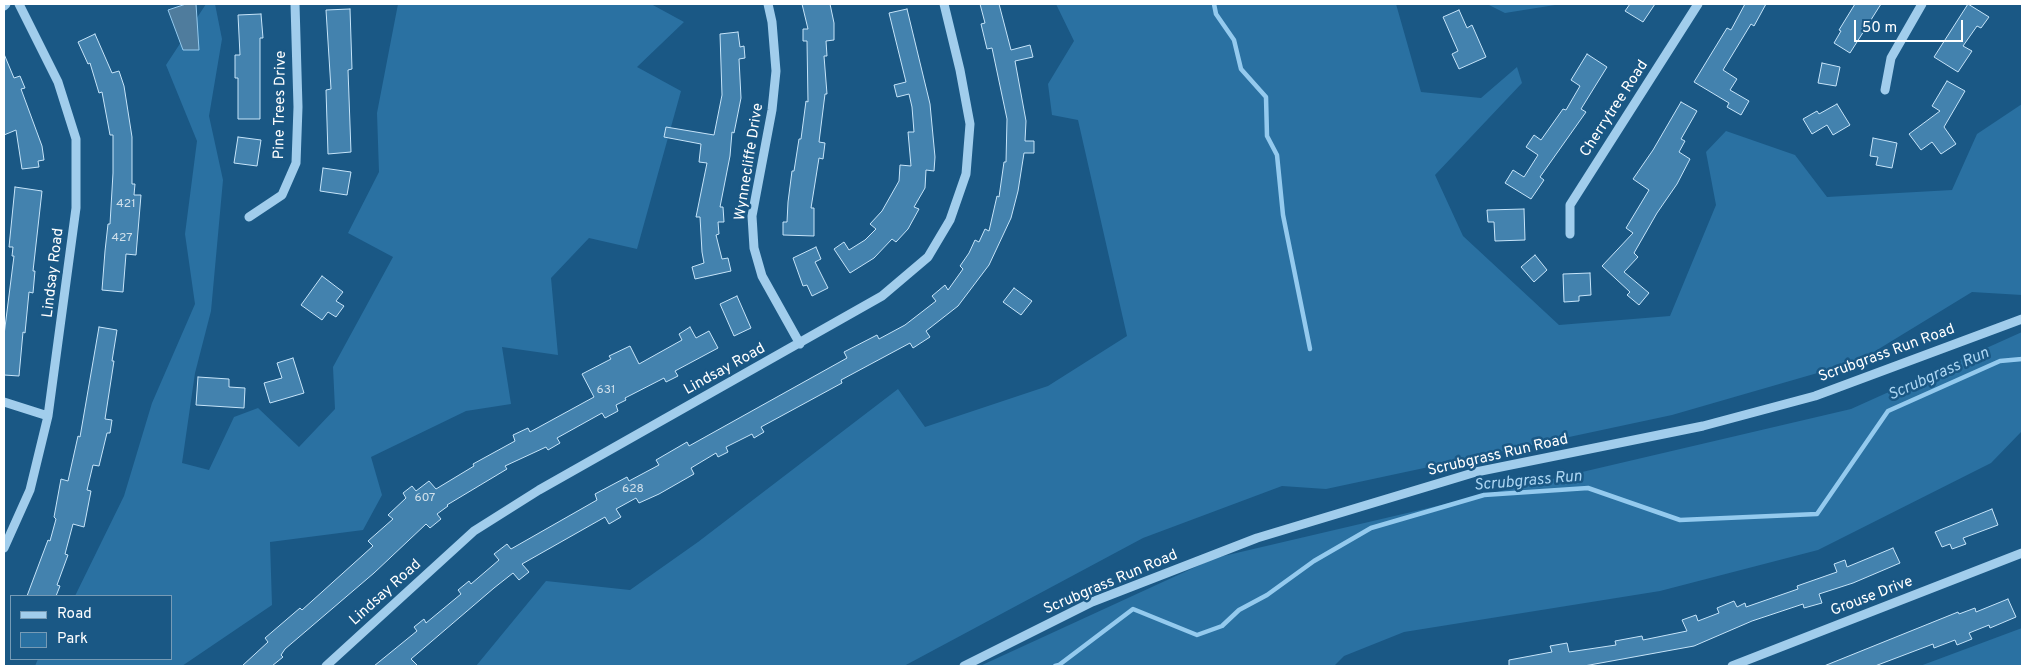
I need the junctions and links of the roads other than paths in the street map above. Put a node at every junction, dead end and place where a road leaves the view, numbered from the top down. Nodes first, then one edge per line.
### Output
1 (19, 4) edge
2 (295, 4) edge
3 (768, 4) edge
4 (944, 4) edge
5 (1698, 4) edge
6 (1922, 4) edge
7 (1885, 90) dead end
8 (249, 217) dead end
9 (1570, 234) dead end
10 (2022, 319) edge
11 (800, 344) junction
12 (4, 402) edge
13 (48, 416) junction
14 (4, 548) edge
15 (2022, 553) edge
16 (326, 666) edge
17 (964, 666) edge
18 (1732, 666) edge

1 - 13 street, Lindsay Road
2 - 8 street, Pine Trees Drive
3 - 11 street, Wynnecliffe Drive
4 - 11 street, Lindsay Road
5 - 9 street, Cherrytree Road
6 - 7 street
10 - 17 street, Scrubgrass Run Road
11 - 16 street, Lindsay Road
12 - 13 street
13 - 14 street, Lindsay Road
15 - 18 street, Grouse Drive

